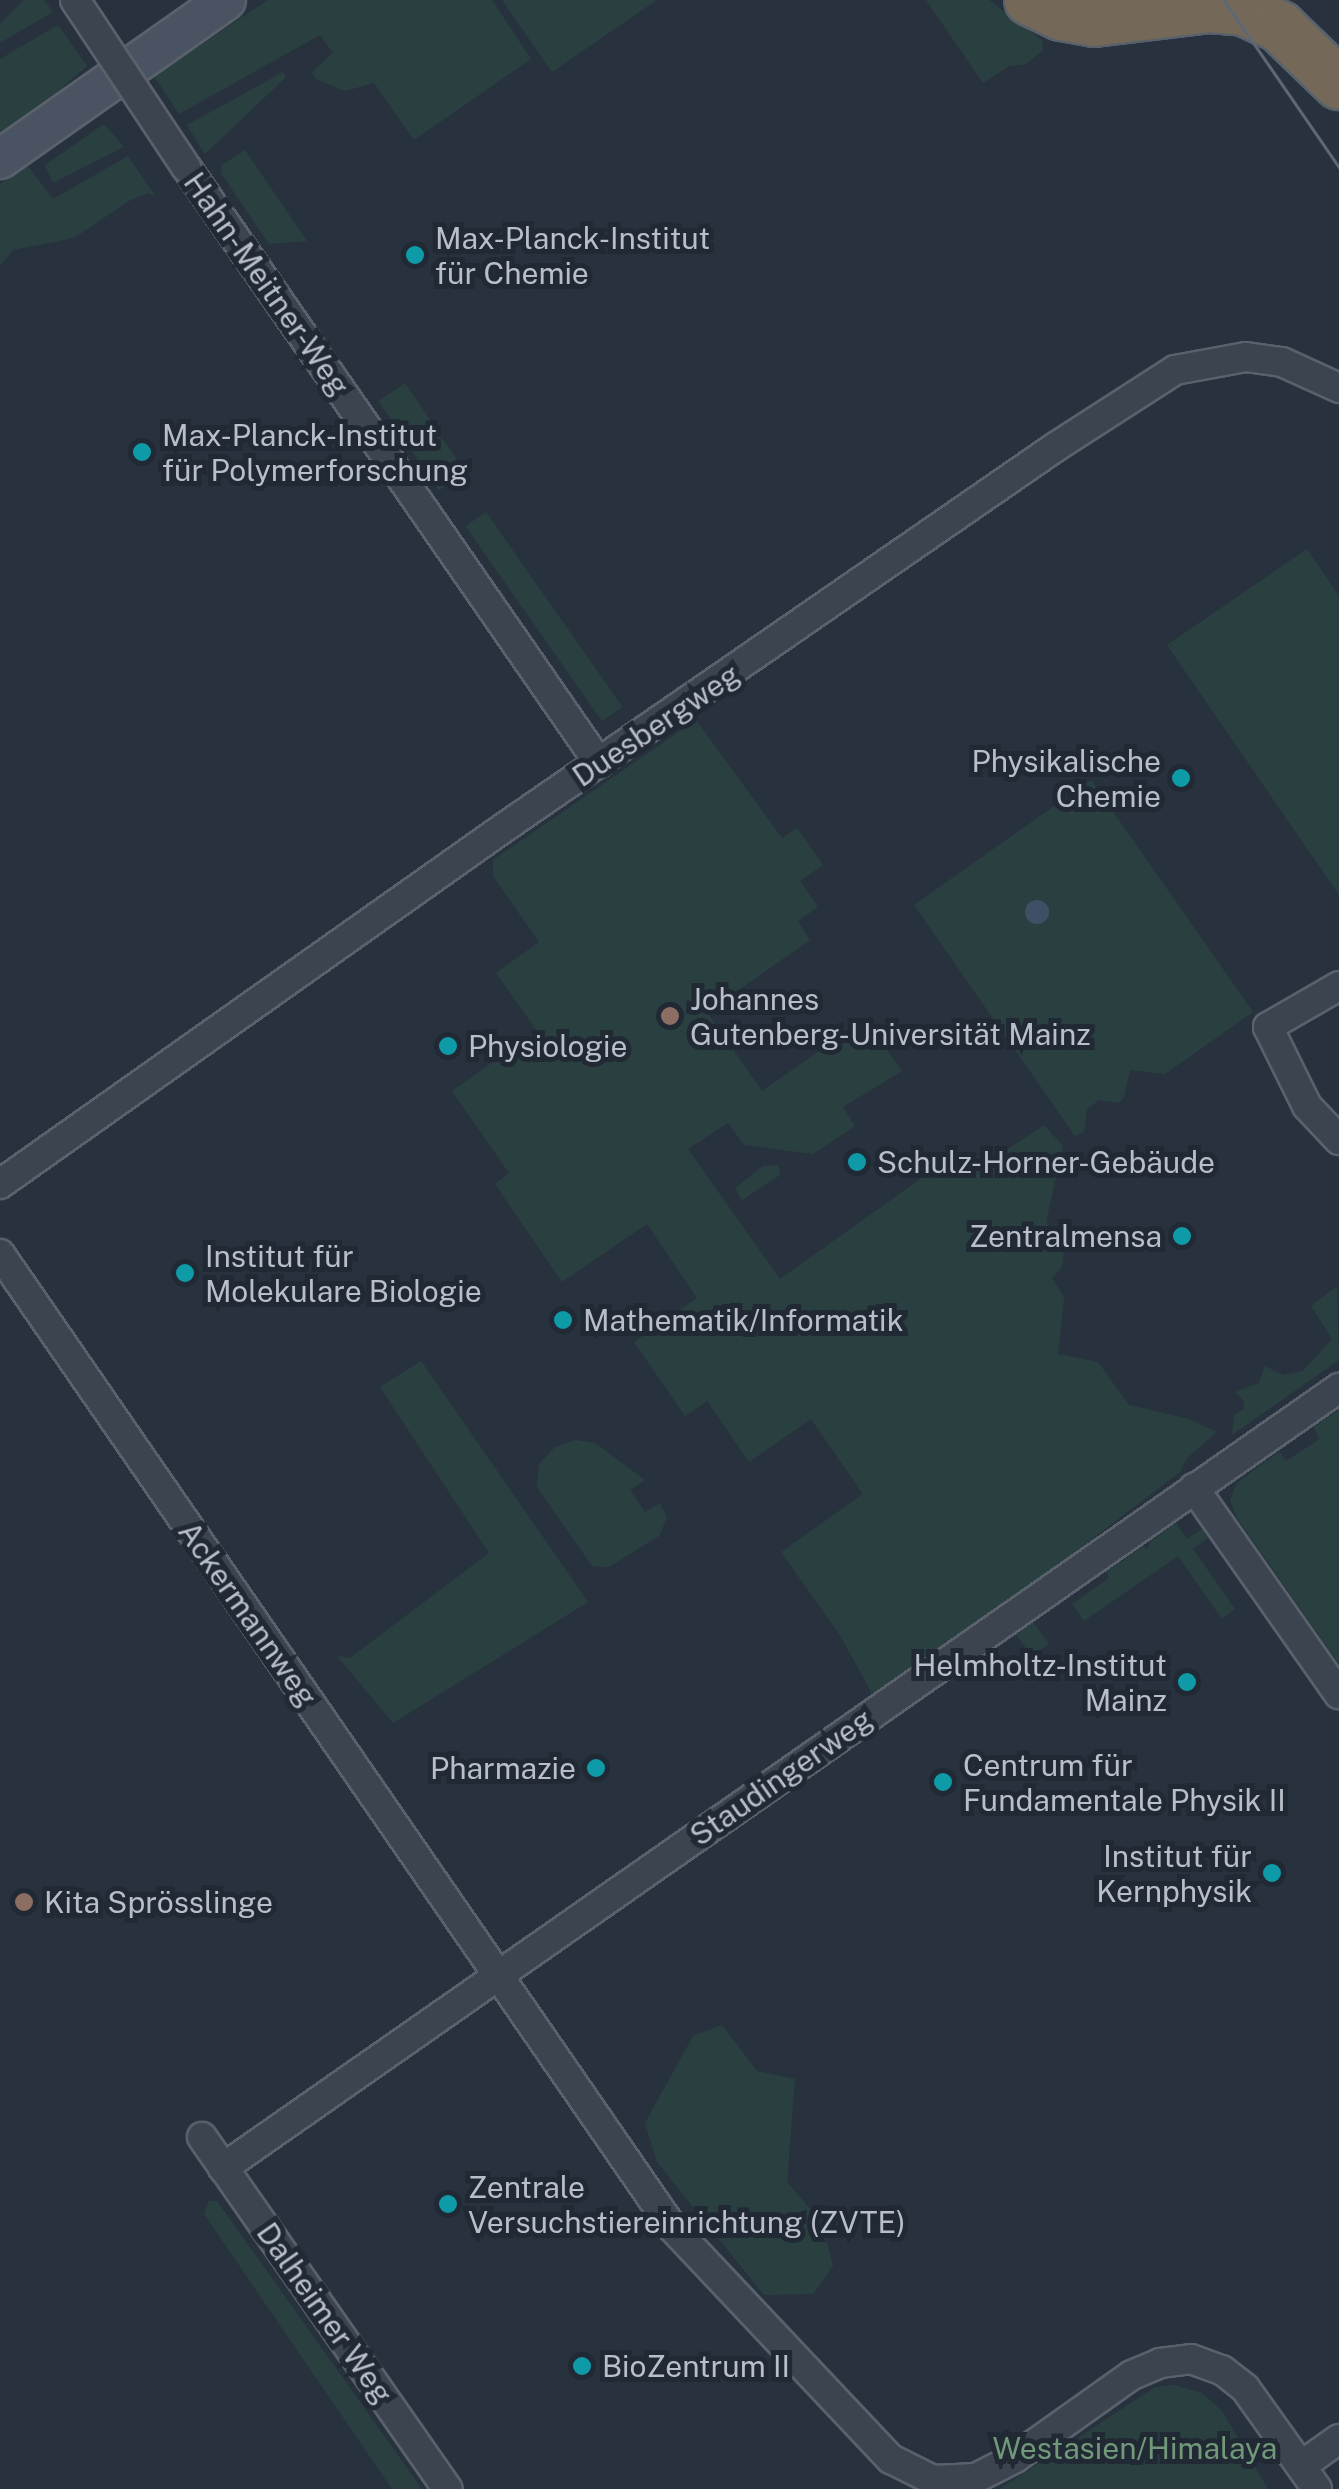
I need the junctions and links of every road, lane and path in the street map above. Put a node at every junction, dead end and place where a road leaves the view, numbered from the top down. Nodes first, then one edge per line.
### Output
1 (75, 0) edge
2 (226, 0) edge
3 (1030, 0) edge
4 (1299, 0) edge
5 (1160, 7) edge
6 (1339, 61) edge
7 (1339, 84) edge
8 (0, 159) edge
9 (1339, 388) edge
10 (599, 763) junction
11 (1339, 986) edge
12 (1339, 1140) edge
13 (0, 1184) edge
14 (0, 1254) edge
15 (1339, 1388) edge
16 (1194, 1488) junction
17 (1339, 1694) edge
18 (496, 1975) junction
19 (202, 2136) dead end
20 (224, 2168) junction
21 (1339, 2439) edge
22 (1301, 2466) junction
23 (448, 2489) edge
24 (1318, 2489) edge

1 - 10 street, Hahn-Meitner-Weg, bridge
2 - 8 main road
3 - 5 highway
4 - 6 highway
5 - 7 highway
9 - 10 street, Duesbergweg
10 - 13 street, Duesbergweg
11 - 12 street
14 - 18 street, Ackermannweg
15 - 16 street, Staudingerweg
16 - 17 street
16 - 18 street, Staudingerweg
18 - 20 street, Staudingerweg
18 - 22 street, Ackermannweg
19 - 20 street, Dalheimer Weg
20 - 23 street, Dalheimer Weg
21 - 22 street
22 - 24 street, Ackermannweg

